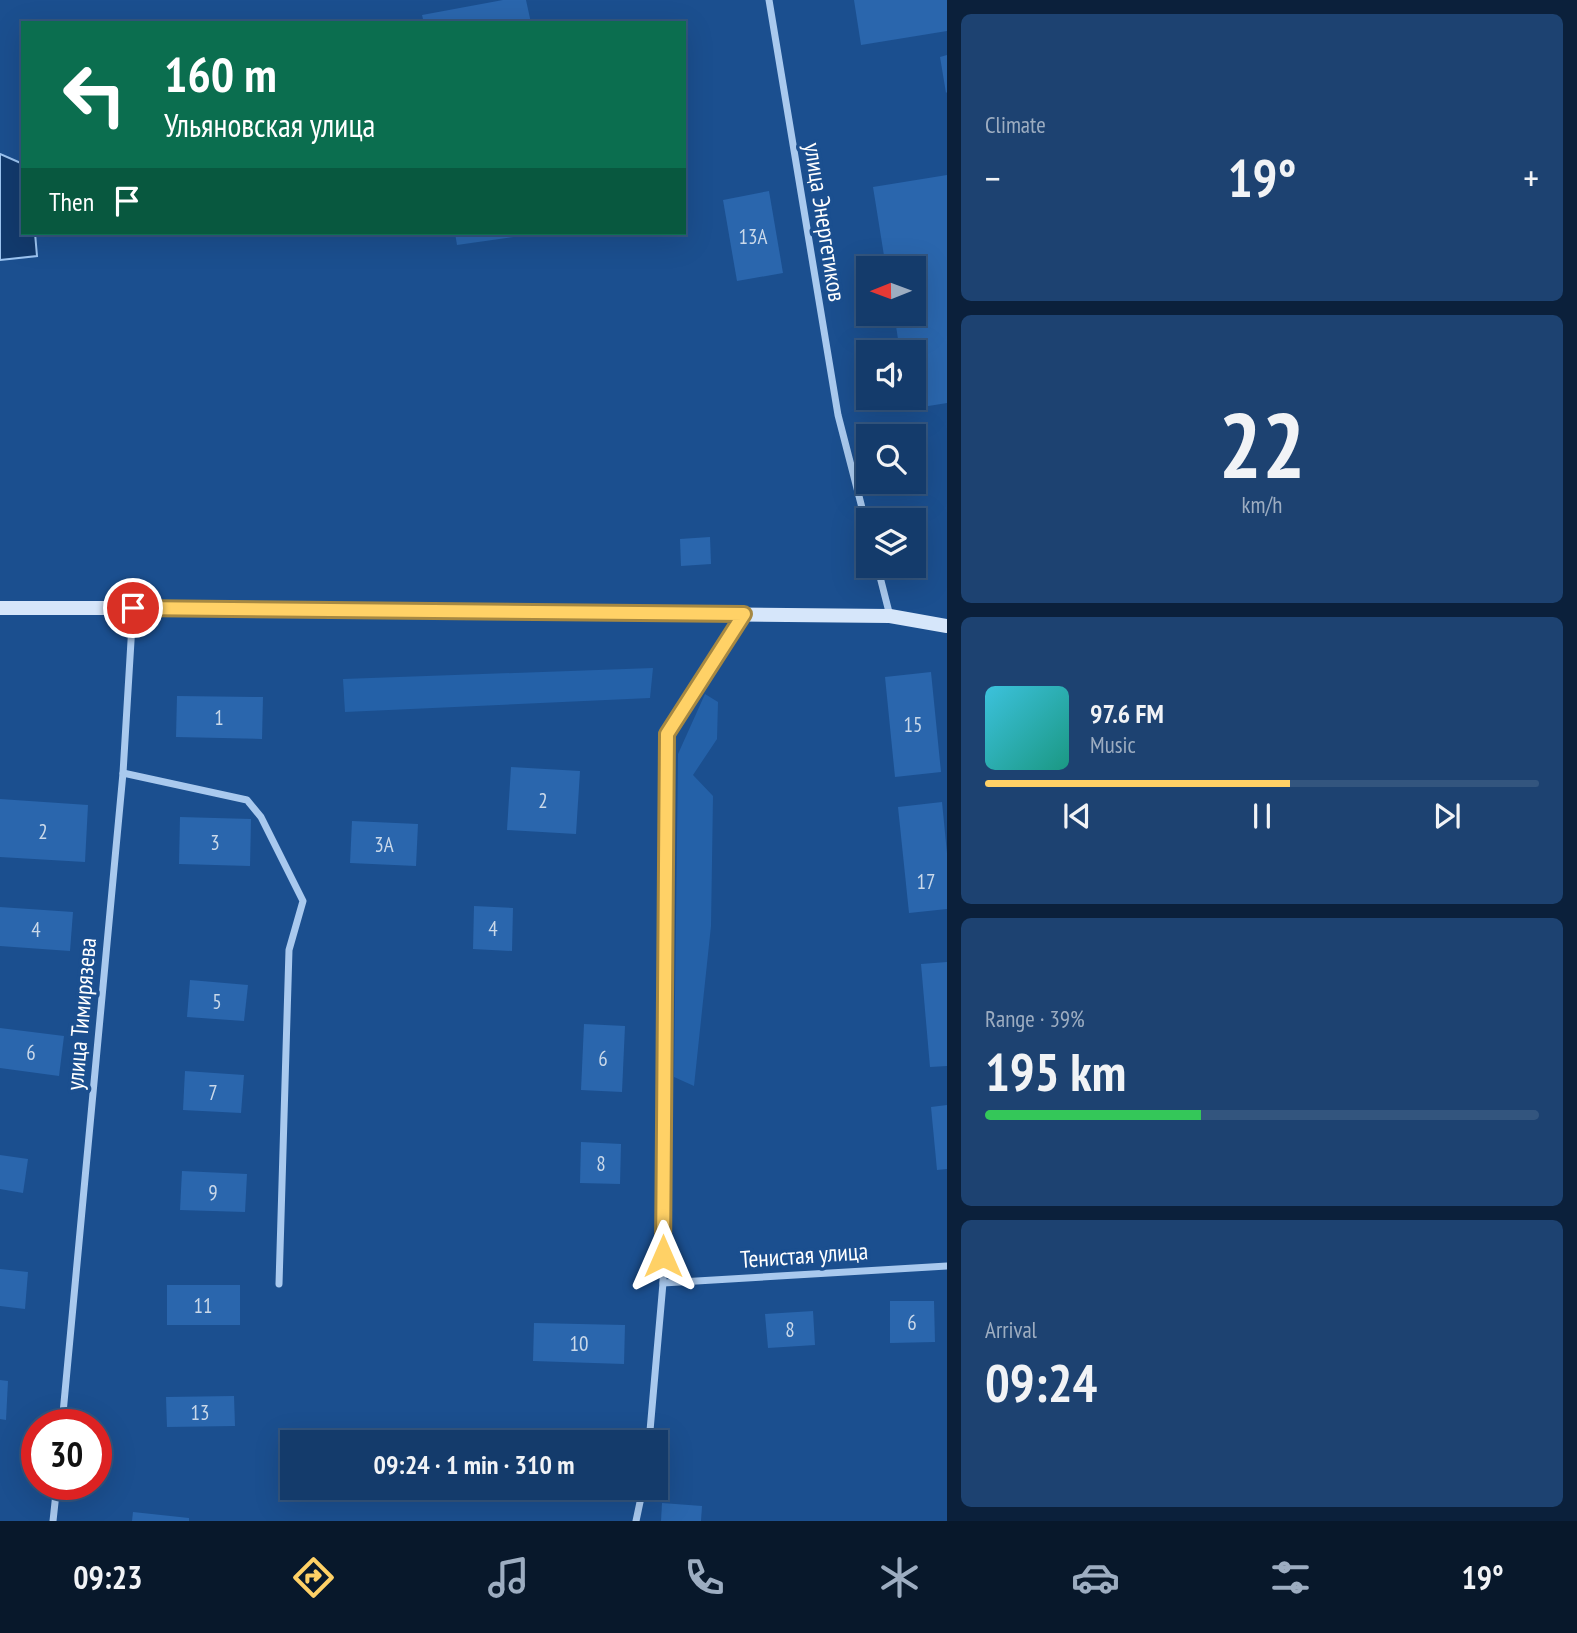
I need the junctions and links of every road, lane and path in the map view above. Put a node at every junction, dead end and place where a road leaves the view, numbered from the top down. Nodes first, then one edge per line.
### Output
1 (769, 0) edge
2 (862, 508) edge
3 (880, 578) edge
4 (0, 608) edge
5 (133, 608) junction
6 (744, 614) junction
7 (890, 617) junction
8 (947, 625) edge
9 (123, 773) junction
10 (947, 1266) edge
11 (663, 1283) junction
12 (279, 1284) dead end
13 (63, 1409) edge
14 (650, 1430) edge
15 (55, 1500) edge
16 (640, 1500) edge
17 (53, 1521) edge
18 (636, 1521) edge

1 - 2 street, улица Энергетиков
3 - 7 street
4 - 5 main road
5 - 6 main road
5 - 9 street, улица Тимирязева
6 - 7 main road
6 - 11 street
7 - 8 main road
9 - 12 street
9 - 13 street, улица Тимирязева
10 - 11 street, Тенистая улица
11 - 14 street
15 - 17 street
16 - 18 street

